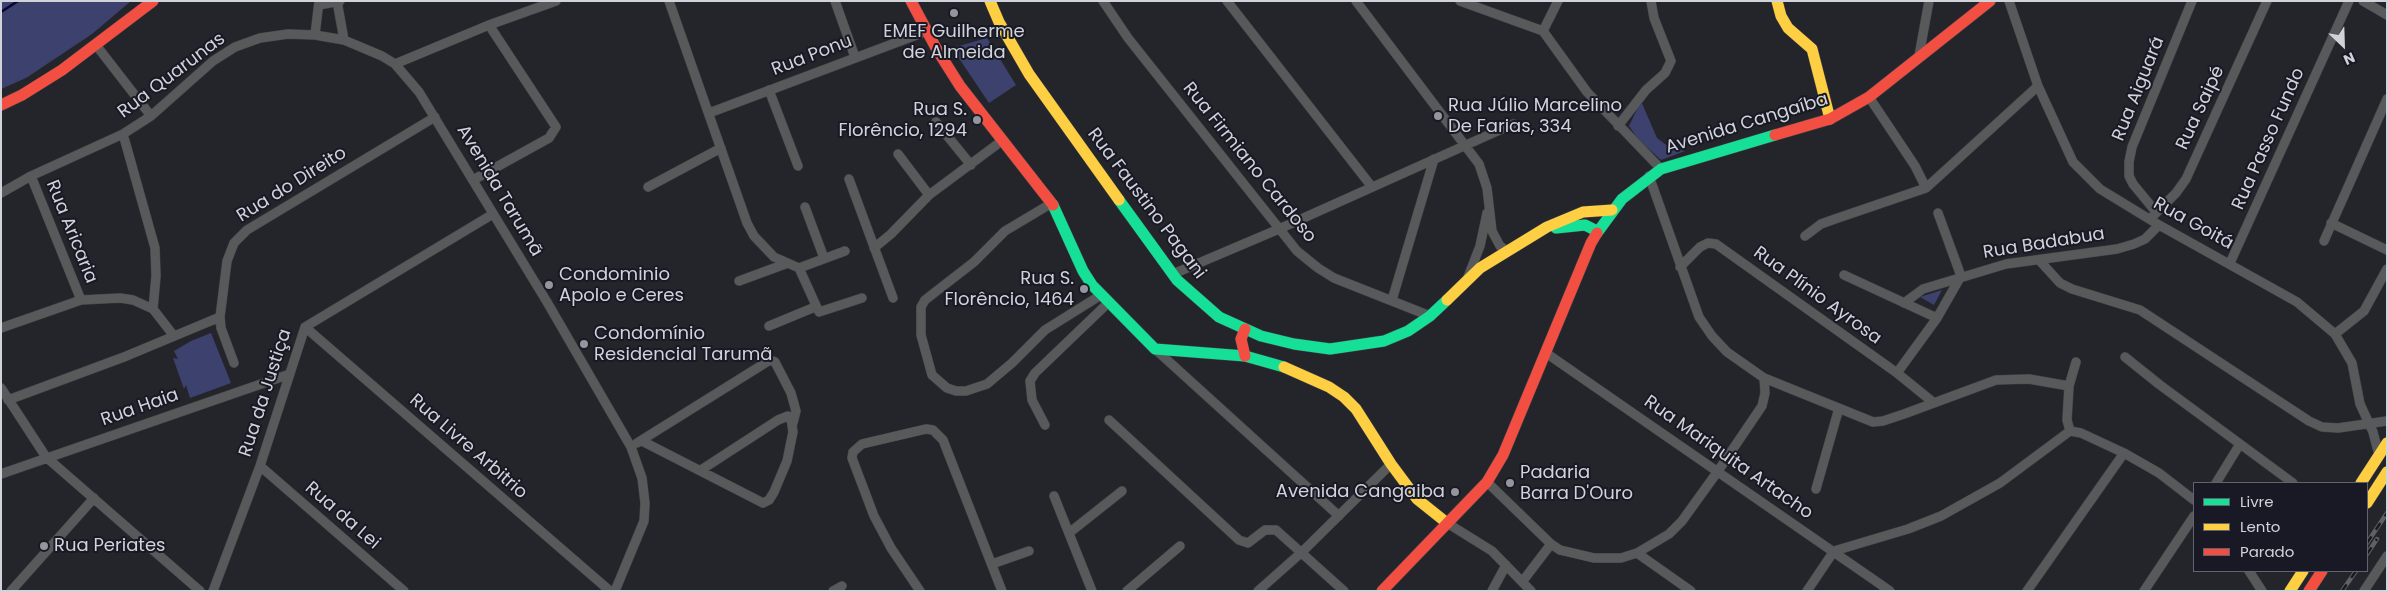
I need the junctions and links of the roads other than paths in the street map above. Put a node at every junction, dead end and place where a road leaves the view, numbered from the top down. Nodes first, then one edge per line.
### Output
1 (153, 1) edge
2 (556, 1) edge
3 (669, 1) edge
4 (835, 1) edge
5 (910, 1) edge
6 (990, 1) edge
7 (1103, 1) edge
8 (1228, 1) edge
9 (1356, 1) edge
10 (1460, 1) edge
11 (1558, 1) edge
12 (1651, 1) edge
13 (1777, 1) edge
14 (1929, 1) edge
15 (1990, 1) edge
16 (2008, 1) edge
17 (2192, 1) edge
18 (2267, 1) edge
19 (2349, 1) edge
20 (2363, 1) edge
21 (338, 2) edge
22 (319, 3) edge
23 (2387, 15) edge
24 (489, 25) junction
25 (926, 31) junction
26 (1542, 31) junction
27 (315, 34) junction
28 (344, 40) junction
29 (96, 45) junction
30 (1918, 56) junction
31 (855, 57) junction
32 (395, 64) junction
33 (2038, 86) junction
34 (769, 90) junction
35 (1869, 97) junction
36 (2387, 99) edge
37 (1, 104) edge
38 (709, 113) junction
39 (151, 116) junction
40 (435, 117) junction
41 (1830, 119) junction
42 (936, 122) dead end
43 (1513, 124) dead end
44 (1618, 126) junction
45 (122, 134) junction
46 (1003, 140) junction
47 (1466, 145) junction
48 (721, 148) junction
49 (898, 154) dead end
50 (1434, 159) junction
51 (971, 165) junction
52 (798, 166) dead end
53 (1661, 169) junction
54 (31, 176) junction
55 (1649, 176) junction
56 (849, 178) dead end
57 (473, 180) junction
58 (648, 187) dead end
59 (1372, 187) junction
60 (1926, 188) junction
61 (1, 193) edge
62 (929, 195) junction
63 (1489, 200) junction
64 (1052, 203) junction
65 (805, 207) dead end
66 (1612, 210) junction
67 (1938, 213) dead end
68 (493, 214) junction
69 (2153, 216) junction
70 (2331, 222) junction
71 (2159, 225) junction
72 (1279, 229) junction
73 (1597, 231) junction
74 (1539, 233) junction
75 (1806, 236) dead end
76 (2324, 241) dead end
77 (874, 248) junction
78 (2387, 250) edge
79 (845, 251) dead end
80 (1507, 251) junction
81 (824, 258) junction
82 (2040, 260) junction
83 (788, 263) junction
84 (2230, 263) junction
85 (799, 268) junction
86 (1680, 268) junction
87 (2387, 269) edge
88 (1173, 274) junction
89 (1844, 275) dead end
90 (1961, 276) junction
91 (739, 281) dead end
92 (1466, 281) junction
93 (862, 298) dead end
94 (893, 298) dead end
95 (1104, 299) junction
96 (81, 300) junction
97 (1392, 300) junction
98 (1904, 303) junction
99 (815, 307) junction
100 (152, 309) junction
101 (1430, 316) junction
102 (220, 317) junction
103 (1937, 318) junction
104 (769, 326) dead end
105 (305, 327) junction
106 (1, 328) edge
107 (1245, 329) junction
108 (2335, 334) junction
109 (174, 336) junction
110 (1280, 341) junction
111 (1155, 349) junction
112 (1546, 353) junction
113 (1245, 356) junction
114 (2125, 357) dead end
115 (2076, 362) dead end
116 (234, 363) dead end
117 (1273, 363) junction
118 (1897, 373) junction
119 (290, 374) junction
120 (1764, 378) junction
121 (2069, 386) junction
122 (1, 388) edge
123 (8, 400) junction
124 (1934, 403) junction
125 (1839, 408) junction
126 (1109, 420) dead end
127 (2387, 421) edge
128 (2369, 422) junction
129 (793, 423) junction
130 (1045, 424) dead end
131 (2070, 431) junction
132 (642, 441) junction
133 (2387, 443) edge
134 (2240, 444) junction
135 (631, 447) junction
136 (2124, 453) junction
137 (2379, 455) junction
138 (46, 457) junction
139 (1390, 464) junction
140 (260, 466) junction
141 (700, 470) junction
142 (1718, 471) junction
143 (2387, 472) edge
144 (1, 474) edge
145 (1487, 482) junction
146 (2217, 482) edge
147 (2292, 482) edge
148 (2362, 482) edge
149 (1816, 489) dead end
150 (1122, 491) dead end
151 (1054, 496) dead end
152 (94, 498) junction
153 (2193, 499) edge
154 (2368, 501) edge
155 (1339, 516) junction
156 (2193, 518) edge
157 (1447, 523) junction
158 (1069, 533) junction
159 (1551, 544) junction
160 (1180, 546) dead end
161 (1029, 551) dead end
162 (1834, 551) junction
163 (1302, 552) junction
164 (1637, 553) junction
165 (2387, 556) edge
166 (992, 564) junction
167 (1506, 565) junction
168 (2251, 572) edge
169 (2302, 572) edge
170 (2321, 572) edge
171 (1522, 582) junction
172 (842, 586) dead end
173 (11, 591) edge
174 (200, 591) edge
175 (213, 591) edge
176 (404, 591) edge
177 (610, 591) edge
178 (615, 591) edge
179 (833, 591) edge
180 (920, 591) edge
181 (1002, 591) edge
182 (1092, 591) edge
183 (1127, 591) edge
184 (1258, 591) edge
185 (1344, 591) edge
186 (1382, 591) edge
187 (1492, 591) edge
188 (1531, 591) edge
189 (1691, 591) edge
190 (1807, 591) edge
191 (1890, 591) edge
192 (2027, 591) edge
193 (2144, 591) edge
194 (2262, 591) edge
195 (2290, 591) edge
196 (2309, 591) edge
197 (2364, 591) edge

1 - 29 street
2 - 24 street
3 - 38 street
4 - 31 street
5 - 25 street
6 - 88 street, Rua Faustino Pagani
7 - 72 street, Rua Firmiano Cardoso
8 - 59 street
9 - 47 street
10 - 26 street
11 - 26 street
12 - 44 street
13 - 41 street
14 - 30 street
15 - 30 street, Avenida Cangaíba
16 - 33 street, Rua Goitá
17 - 69 street, Rua Aiguará
18 - 69 street, Rua Saipé
19 - 84 street, Rua Passo Fundo
20 - 23 street
21 - 22 street
21 - 28 street
22 - 27 street
24 - 32 street
24 - 57 street
25 - 31 street, Rua Ponu
25 - 46 street
26 - 44 street
27 - 28 street, Rua Quarunas
27 - 39 street, Rua Quarunas
28 - 32 street, Avenida Tarumã
29 - 37 street
29 - 39 street
30 - 35 street, Avenida Cangaíba
31 - 34 street, Rua Ponu
32 - 40 street, Avenida Tarumã
33 - 60 street
33 - 69 street, Rua Goitá
34 - 38 street, Rua Ponu
34 - 52 street
35 - 41 street, Avenida Cangaíba
35 - 60 street
36 - 70 street
38 - 48 street
39 - 45 street, Rua Quarunas
40 - 57 street, Avenida Tarumã
40 - 102 street, Rua do Direito
41 - 53 street, Avenida Cangaíba
42 - 51 street
43 - 47 street
44 - 53 street
45 - 54 street, Rua Quarunas
45 - 100 street
46 - 51 street
46 - 64 street
47 - 50 street
47 - 63 street
48 - 58 street
48 - 83 street
49 - 62 street
50 - 59 street
50 - 97 street
51 - 62 street
53 - 55 street, Avenida Cangaíba
54 - 61 street, Rua Quarunas
54 - 96 street, Rua Aricaria
55 - 66 street, Avenida Cangaíba
55 - 86 street
56 - 77 street
57 - 68 street, Avenida Tarumã
59 - 72 street
60 - 75 street
62 - 77 street
63 - 80 street
63 - 92 street
64 - 95 street
64 - 95 street
65 - 81 street
66 - 73 street, Avenida Cangaíba
66 - 74 street, Rua Faustino Pagani
67 - 90 street
68 - 105 street, Rua da Justiça
68 - 135 street, Avenida Tarumã
69 - 71 street, Rua Goitá
70 - 76 street
70 - 78 street
71 - 82 street, Rua Badabua
71 - 84 street, Rua Goitá
72 - 88 street
72 - 97 street, Rua Firmiano Cardoso
73 - 74 street, Rua Faustino Pagani
73 - 112 street, Avenida Cangaíba
74 - 80 street, Rua Faustino Pagani
77 - 94 street
79 - 81 street
80 - 92 street, Rua Faustino Pagani
81 - 85 street
82 - 90 street, Rua Badabua
82 - 128 street
83 - 85 street
83 - 91 street
84 - 108 street, Rua Goitá
85 - 99 street
86 - 118 street, Rua Plínio Ayrosa
86 - 120 street
87 - 108 street
88 - 107 street, Rua Faustino Pagani
89 - 98 street
90 - 98 street, Rua Badabua
90 - 103 street
92 - 101 street, Rua Faustino Pagani
93 - 99 street
95 - 111 street
95 - 130 street
96 - 100 street
96 - 106 street
97 - 101 street, Rua Firmiano Cardoso
98 - 103 street
99 - 104 street
100 - 109 street
101 - 110 street, Rua Faustino Pagani
102 - 109 street
102 - 116 street
103 - 118 street
105 - 119 street, Rua da Justiça
105 - 177 street, Rua Livre Arbitrio
107 - 110 street, Rua Faustino Pagani
107 - 113 street
108 - 128 street, Rua Goitá
109 - 123 street
110 - 117 street
111 - 113 street
111 - 155 street
112 - 142 street, Rua Mariquita Artacho
112 - 145 street, Avenida Cangaíba
113 - 117 street
114 - 134 street
115 - 121 street
117 - 139 street
118 - 124 street, Rua Plínio Ayrosa
119 - 138 street, Rua Haia
119 - 140 street, Rua da Justiça
120 - 125 street
120 - 142 street
121 - 124 street
121 - 131 street
122 - 123 street
123 - 138 street
124 - 125 street
125 - 149 street
126 - 163 street
127 - 128 street
128 - 137 street, Rua Goitá
129 - 132 street
129 - 141 street
129 - 141 street
131 - 136 street
131 - 162 street
132 - 135 street
132 - 141 street
133 - 137 street
134 - 146 street
134 - 147 street
135 - 178 street, Avenida Tarumã
136 - 153 street
136 - 192 street
137 - 148 street
138 - 144 street, Rua Haia
138 - 152 street
139 - 155 street
139 - 157 street
140 - 175 street, Rua da Justiça
140 - 176 street, Rua da Lei
142 - 162 street, Rua Mariquita Artacho
142 - 164 street
143 - 154 street
145 - 157 street, Avenida Cangaíba
145 - 159 street
150 - 158 street
151 - 158 street
152 - 173 street
152 - 174 street
155 - 163 street
156 - 193 street
157 - 167 street
157 - 186 street
158 - 182 street
159 - 164 street
159 - 171 street
160 - 183 street
161 - 166 street
162 - 190 street
162 - 191 street, Rua Mariquita Artacho
163 - 184 street
163 - 185 street
164 - 189 street
165 - 197 street
166 - 180 street
166 - 181 street
167 - 171 street
167 - 187 street
168 - 194 street
169 - 195 street
170 - 196 street
171 - 188 street
172 - 179 street

